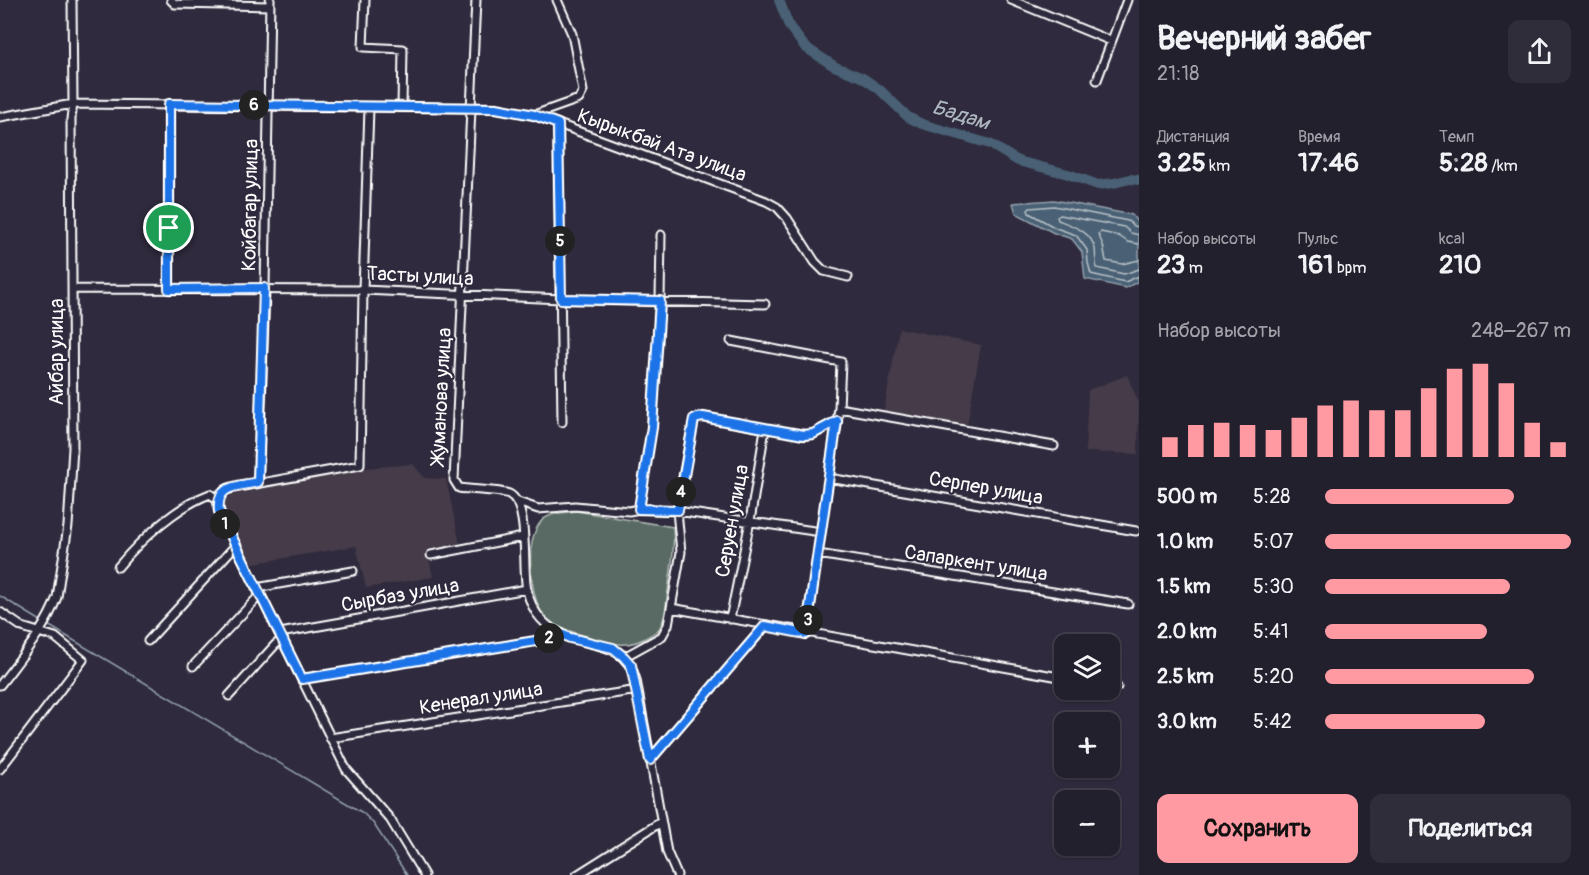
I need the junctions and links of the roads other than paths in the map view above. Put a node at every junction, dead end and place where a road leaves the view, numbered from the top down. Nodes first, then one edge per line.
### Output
1 (72, 0) edge
2 (171, 0) edge
3 (365, 0) edge
4 (476, 0) edge
5 (557, 0) edge
6 (1011, 0) edge
7 (1127, 0) edge
8 (270, 3) edge
9 (1112, 41) junction
10 (1097, 80) dead end
11 (73, 104) junction
12 (169, 104) junction
13 (268, 105) junction
14 (402, 107) junction
15 (369, 108) junction
16 (470, 108) junction
17 (534, 115) junction
18 (0, 117) edge
19 (558, 124) junction
20 (661, 235) dead end
21 (848, 277) dead end
22 (264, 288) junction
23 (73, 289) junction
24 (169, 289) junction
25 (363, 290) junction
26 (463, 294) junction
27 (561, 299) junction
28 (660, 301) junction
29 (765, 304) dead end
30 (731, 341) dead end
31 (839, 408) junction
32 (837, 421) junction
33 (562, 422) dead end
34 (765, 429) junction
35 (1054, 446) dead end
36 (829, 478) junction
37 (258, 482) junction
38 (217, 499) junction
39 (518, 502) junction
40 (639, 509) junction
41 (678, 510) junction
42 (750, 521) junction
43 (1136, 531) dead end
44 (821, 532) junction
45 (523, 537) junction
46 (236, 546) junction
47 (818, 554) junction
48 (430, 555) dead end
49 (118, 567) dead end
50 (353, 571) dead end
51 (256, 588) junction
52 (527, 589) junction
53 (260, 595) junction
54 (1128, 604) dead end
55 (671, 608) junction
56 (3, 615) edge
57 (730, 620) junction
58 (0, 624) edge
59 (765, 626) junction
60 (554, 631) junction
61 (39, 633) junction
62 (806, 634) junction
63 (281, 636) junction
64 (148, 641) dead end
65 (624, 657) junction
66 (193, 666) dead end
67 (1054, 676) edge
68 (302, 679) junction
69 (0, 685) edge
70 (638, 690) junction
71 (229, 696) dead end
72 (330, 738) junction
73 (650, 760) junction
74 (0, 769) edge
75 (661, 822) junction
76 (424, 875) edge
77 (577, 875) edge
78 (677, 875) edge

1 - 11 street, Айбар улица
2 - 8 street
3 - 14 street
4 - 16 street, Жуманова улица
5 - 17 street
6 - 9 street
7 - 9 street
8 - 13 street, Койбагар улица
9 - 10 street
11 - 12 street, Кырыкбай Ата улица
11 - 18 street, Кырыкбай Ата улица
11 - 23 street, Айбар улица
12 - 13 street, Кырыкбай Ата улица
12 - 24 street
13 - 15 street, Кырыкбай Ата улица
13 - 22 street, Койбагар улица
14 - 15 street, Кырыкбай Ата улица
14 - 16 street, Кырыкбай Ата улица
15 - 25 street
16 - 17 street, Кырыкбай Ата улица
16 - 26 street, Жуманова улица
17 - 19 street, Кырыкбай Ата улица
19 - 21 street, Кырыкбай Ата улица
19 - 27 street
20 - 28 street
22 - 24 street, Тасты улица
22 - 25 street, Тасты улица
22 - 37 street, Койбагар улица
23 - 24 street, Тасты улица
23 - 61 street, Айбар улица
25 - 26 street, Тасты улица
25 - 37 street
26 - 27 street, Тасты улица
26 - 39 street, Жуманова улица
27 - 28 street, Тасты улица
27 - 33 street
28 - 29 street, Тасты улица
28 - 40 street
30 - 31 street
31 - 32 street
31 - 35 street
32 - 34 street
32 - 36 street
34 - 41 street
34 - 42 street, Серуен улица
36 - 43 street, Серпер улица
36 - 44 street
37 - 38 street
38 - 46 street
38 - 49 street
39 - 40 street
39 - 45 street
40 - 41 street
41 - 42 street
41 - 55 street
42 - 44 street
42 - 57 street, Серуен улица
44 - 47 street
45 - 48 street
45 - 52 street
46 - 51 street
46 - 64 street
47 - 54 street, Сапаркент улица
47 - 62 street
50 - 51 street
51 - 53 street
52 - 60 street
52 - 63 street, Сырбаз улица
53 - 63 street
53 - 66 street
55 - 57 street
55 - 65 street
56 - 58 street
56 - 61 street
57 - 59 street
59 - 62 street
59 - 73 street
60 - 65 street
60 - 68 street
61 - 69 street, Айбар улица
61 - 74 street
62 - 67 street
63 - 68 street
63 - 71 street
65 - 70 street
68 - 72 street
70 - 72 street, Кенерал улица
70 - 73 street
72 - 76 street
73 - 75 street
75 - 77 street
75 - 78 street

